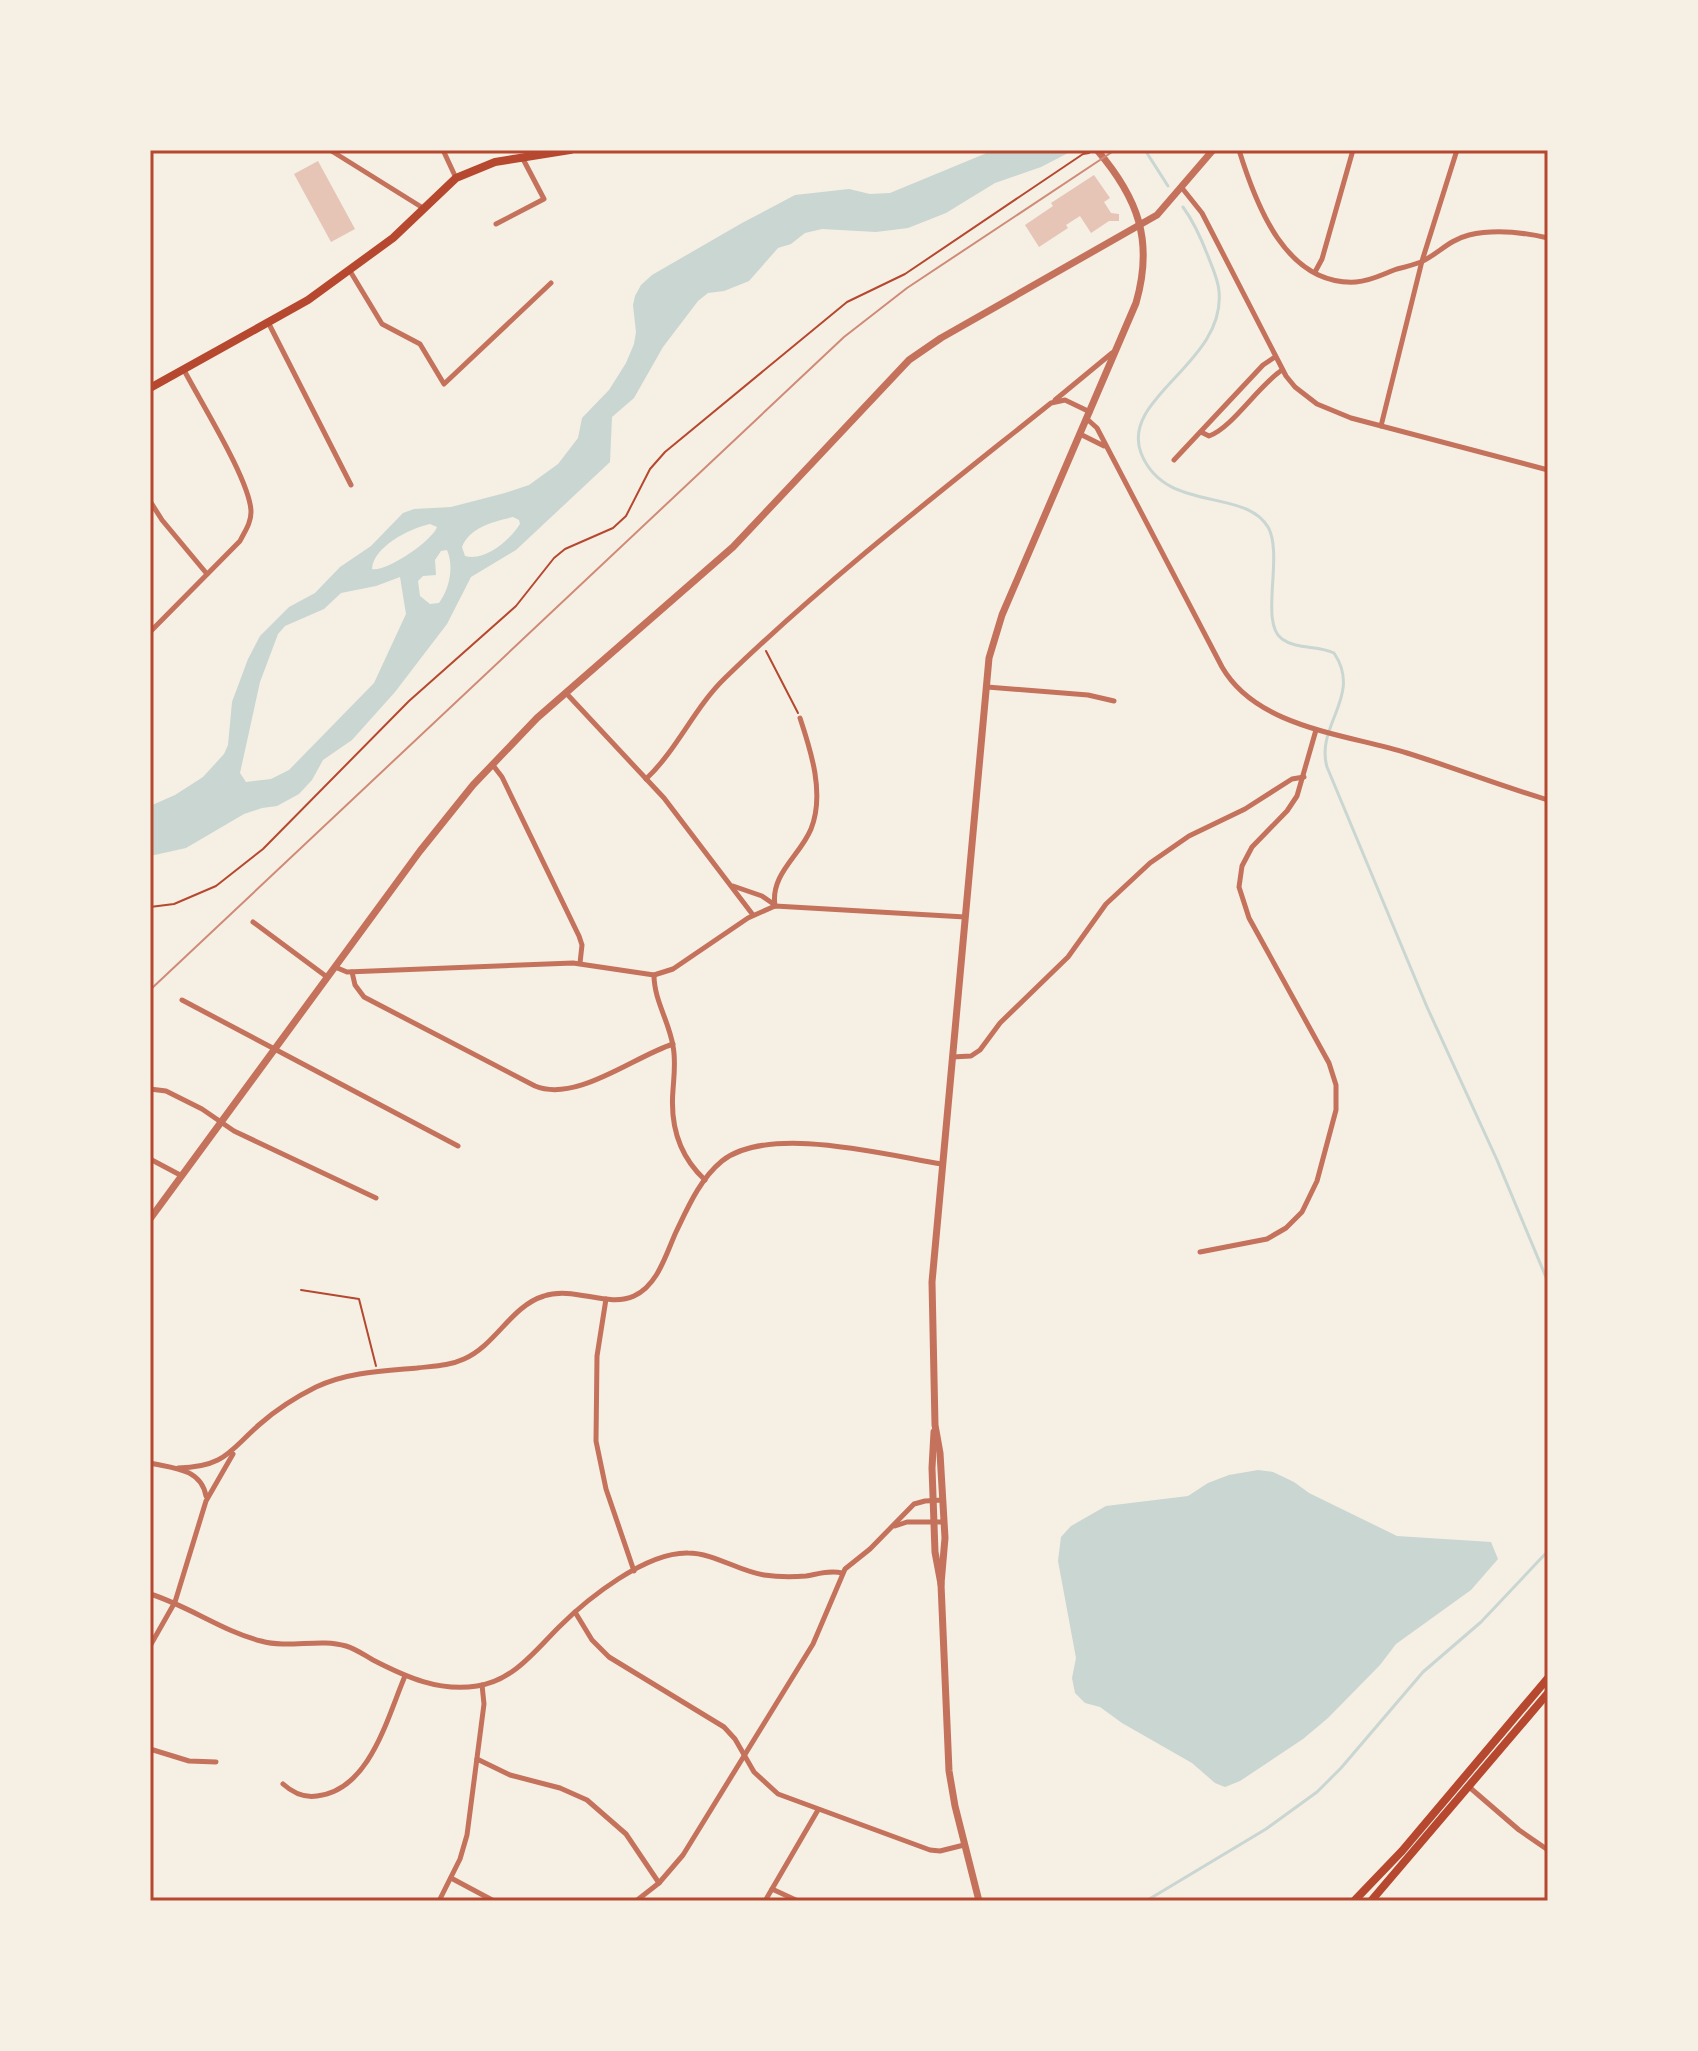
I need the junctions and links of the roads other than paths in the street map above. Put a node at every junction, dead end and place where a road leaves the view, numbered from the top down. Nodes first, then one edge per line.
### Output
1 (330, 150) edge
2 (443, 150) edge
3 (570, 150) edge
4 (1097, 150) edge
5 (1213, 150) edge
6 (1239, 150) edge
7 (1353, 150) edge
8 (1457, 150) edge
9 (523, 159) junction
10 (456, 178) junction
11 (1182, 188) junction
12 (424, 209) junction
13 (496, 224) dead end
14 (1141, 225) junction
15 (1548, 238) edge
16 (1422, 261) junction
17 (350, 271) junction
18 (1315, 272) junction
19 (551, 283) dead end
20 (268, 322) junction
21 (1116, 350) junction
22 (1275, 357) junction
23 (184, 370) junction
24 (1282, 370) junction
25 (150, 388) edge
26 (1051, 403) junction
27 (1088, 415) junction
28 (1381, 426) junction
29 (1201, 432) junction
30 (1080, 434) junction
31 (1106, 448) junction
32 (1174, 460) dead end
33 (1548, 470) edge
34 (351, 485) dead end
35 (150, 501) edge
36 (207, 574) junction
37 (150, 632) edge
38 (986, 687) junction
39 (566, 693) junction
40 (1114, 701) dead end
41 (800, 718) road end
42 (1319, 730) junction
43 (492, 764) junction
44 (1304, 777) junction
45 (646, 779) junction
46 (1548, 800) edge
47 (733, 886) junction
48 (775, 906) junction
49 (753, 915) junction
50 (965, 917) junction
51 (253, 922) dead end
52 (580, 963) junction
53 (335, 967) junction
54 (352, 972) junction
55 (654, 975) junction
56 (327, 977) junction
57 (182, 1000) dead end
58 (673, 1044) junction
59 (275, 1049) junction
60 (952, 1057) junction
61 (150, 1089) edge
62 (220, 1122) junction
63 (458, 1146) dead end
64 (150, 1159) edge
65 (942, 1164) junction
66 (182, 1176) junction
67 (705, 1180) junction
68 (376, 1198) dead end
69 (150, 1219) edge
70 (1200, 1252) dead end
71 (606, 1299) junction
72 (935, 1425) junction
73 (237, 1448) junction
74 (150, 1463) edge
75 (178, 1468) junction
76 (933, 1500) junction
77 (943, 1500) junction
78 (206, 1501) junction
79 (934, 1522) junction
80 (944, 1522) junction
81 (894, 1526) junction
82 (634, 1571) junction
83 (842, 1573) junction
84 (941, 1584) junction
85 (150, 1594) edge
86 (175, 1602) junction
87 (575, 1612) junction
88 (150, 1646) edge
89 (406, 1676) junction
90 (1548, 1678) edge
91 (482, 1685) junction
92 (1548, 1693) edge
93 (150, 1749) edge
94 (744, 1757) junction
95 (477, 1759) junction
96 (216, 1762) dead end
97 (283, 1784) dead end
98 (1465, 1784) junction
99 (818, 1810) junction
100 (964, 1845) junction
101 (1548, 1850) edge
102 (451, 1878) junction
103 (659, 1883) junction
104 (772, 1889) junction
105 (439, 1901) edge
106 (494, 1901) edge
107 (636, 1901) edge
108 (765, 1901) edge
109 (798, 1901) edge
110 (979, 1901) edge
111 (1354, 1901) edge
112 (1371, 1901) edge

1 - 12 street
2 - 10 street
3 - 9 main road
4 - 14 street
5 - 11 street
6 - 18 street
7 - 18 street
8 - 16 street
9 - 10 main road
9 - 13 street
10 - 12 main road
11 - 14 street
11 - 22 street
12 - 17 main road
14 - 21 street
14 - 39 street
15 - 16 street
16 - 18 street
16 - 28 street
17 - 19 street
17 - 20 main road
20 - 23 main road
20 - 34 street
21 - 26 street
21 - 27 street
22 - 24 street
22 - 29 street
23 - 25 main road
23 - 36 street
24 - 28 street
24 - 29 street
26 - 27 street
26 - 45 street
27 - 30 street
27 - 31 street
28 - 33 street
29 - 32 street
30 - 31 street
30 - 38 street
31 - 42 street
35 - 36 street
36 - 37 street
38 - 40 street
38 - 50 street
39 - 43 street
39 - 45 street
41 - 48 street
42 - 44 street
42 - 46 street
43 - 52 street
43 - 53 street
44 - 60 street
44 - 70 street
45 - 47 street
47 - 48 street
47 - 49 street
48 - 49 street
48 - 50 street
49 - 55 street
50 - 60 street
51 - 56 street
52 - 54 street
52 - 55 street
53 - 54 street
53 - 56 street
54 - 58 street
55 - 58 street
56 - 59 street
57 - 59 street
58 - 67 street
59 - 62 street
59 - 63 street
60 - 65 street
61 - 62 street
62 - 66 street
62 - 68 street
64 - 66 street
65 - 67 street
65 - 72 street
66 - 69 street
67 - 71 street
71 - 73 street
71 - 82 street
72 - 76 street
72 - 77 street
73 - 75 street
73 - 78 street
74 - 75 street
75 - 78 street
76 - 77 street
76 - 79 street
76 - 81 street
77 - 80 street
78 - 86 street
79 - 80 street
79 - 81 street
79 - 84 street
80 - 84 street
81 - 83 street
82 - 83 street
82 - 87 street
83 - 94 street
84 - 100 street
85 - 86 street
86 - 88 street
86 - 89 street
87 - 91 street
87 - 94 street
89 - 91 street
89 - 97 street
90 - 98 main road
91 - 95 street
92 - 98 main road
93 - 96 street
94 - 99 street
94 - 103 street
95 - 102 street
95 - 103 street
98 - 101 street
98 - 111 main road
98 - 112 main road
99 - 100 street
99 - 104 street
100 - 110 street
102 - 105 street
102 - 106 street
103 - 107 street
104 - 108 street
104 - 109 street

